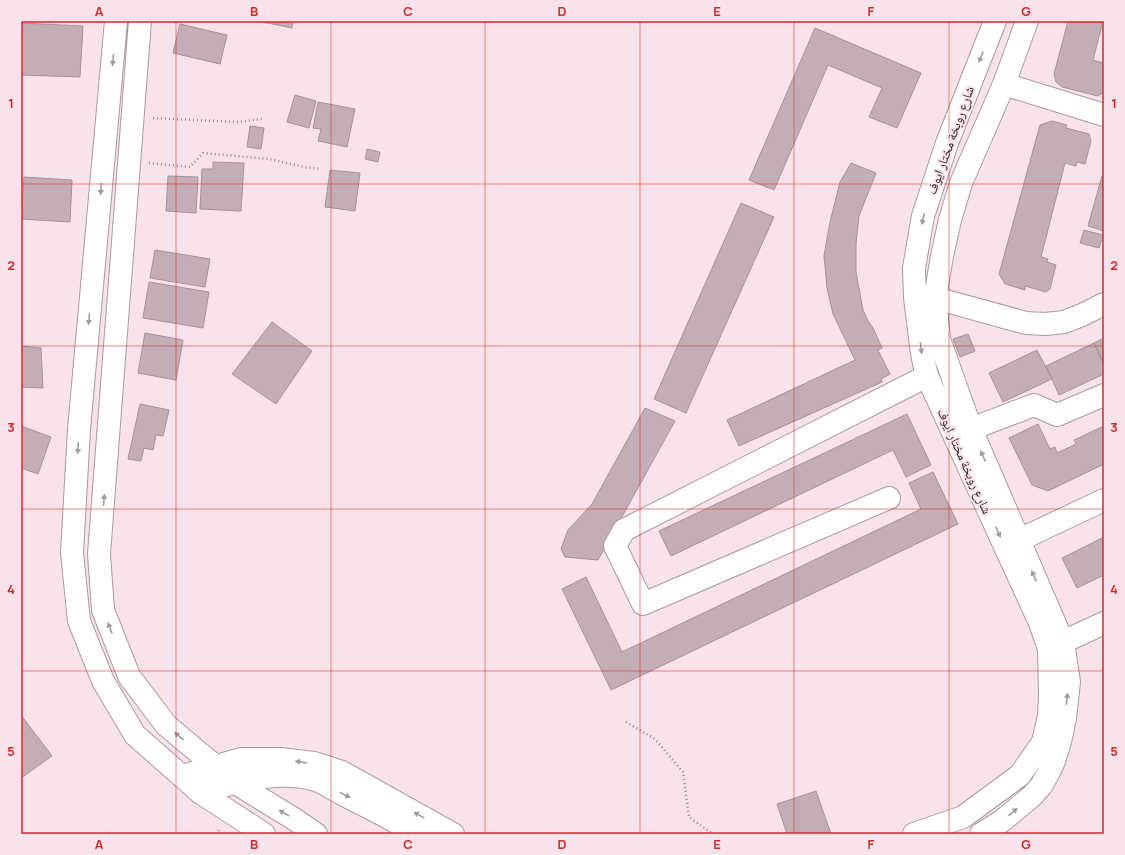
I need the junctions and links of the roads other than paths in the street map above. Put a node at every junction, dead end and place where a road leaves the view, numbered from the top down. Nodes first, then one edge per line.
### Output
1 (116, 21) edge
2 (140, 21) edge
3 (995, 21) edge
4 (1027, 21) edge
5 (1004, 84) junction
6 (1104, 115) edge
7 (935, 298) junction
8 (1104, 304) edge
9 (927, 376) junction
10 (1104, 395) edge
11 (971, 429) junction
12 (889, 498) dead end
13 (1104, 500) edge
14 (1019, 540) junction
15 (1104, 623) edge
16 (1063, 642) junction
17 (214, 766) junction
18 (182, 776) junction
19 (234, 782) junction
20 (201, 793) junction
21 (264, 834) edge
22 (316, 834) edge
23 (418, 834) edge
24 (453, 834) edge
25 (914, 834) edge
26 (981, 834) edge

1 -> 18 street
17 -> 2 street
3 -> 9 street, شارع روبخة مختار ايوف
4 - 5 street, شارع روبخة مختار ايوف
5 - 6 street
5 - 7 street, شارع روبخة مختار ايوف
7 - 8 street
7 - 11 street, شارع روبخة مختار ايوف
9 - 12 street
9 -> 25 street, شارع روبخة مختار ايوف
10 - 11 street
14 -> 11 street, شارع روبخة مختار ايوف
13 - 14 street
16 -> 14 street, شارع روبخة مختار ايوف
15 - 16 street
26 -> 16 street, شارع روبخة مختار ايوف
17 - 18 street
17 - 19 street
24 -> 17 street
18 - 20 street
19 - 20 street
22 -> 19 street
19 -> 23 street
20 - 21 street

